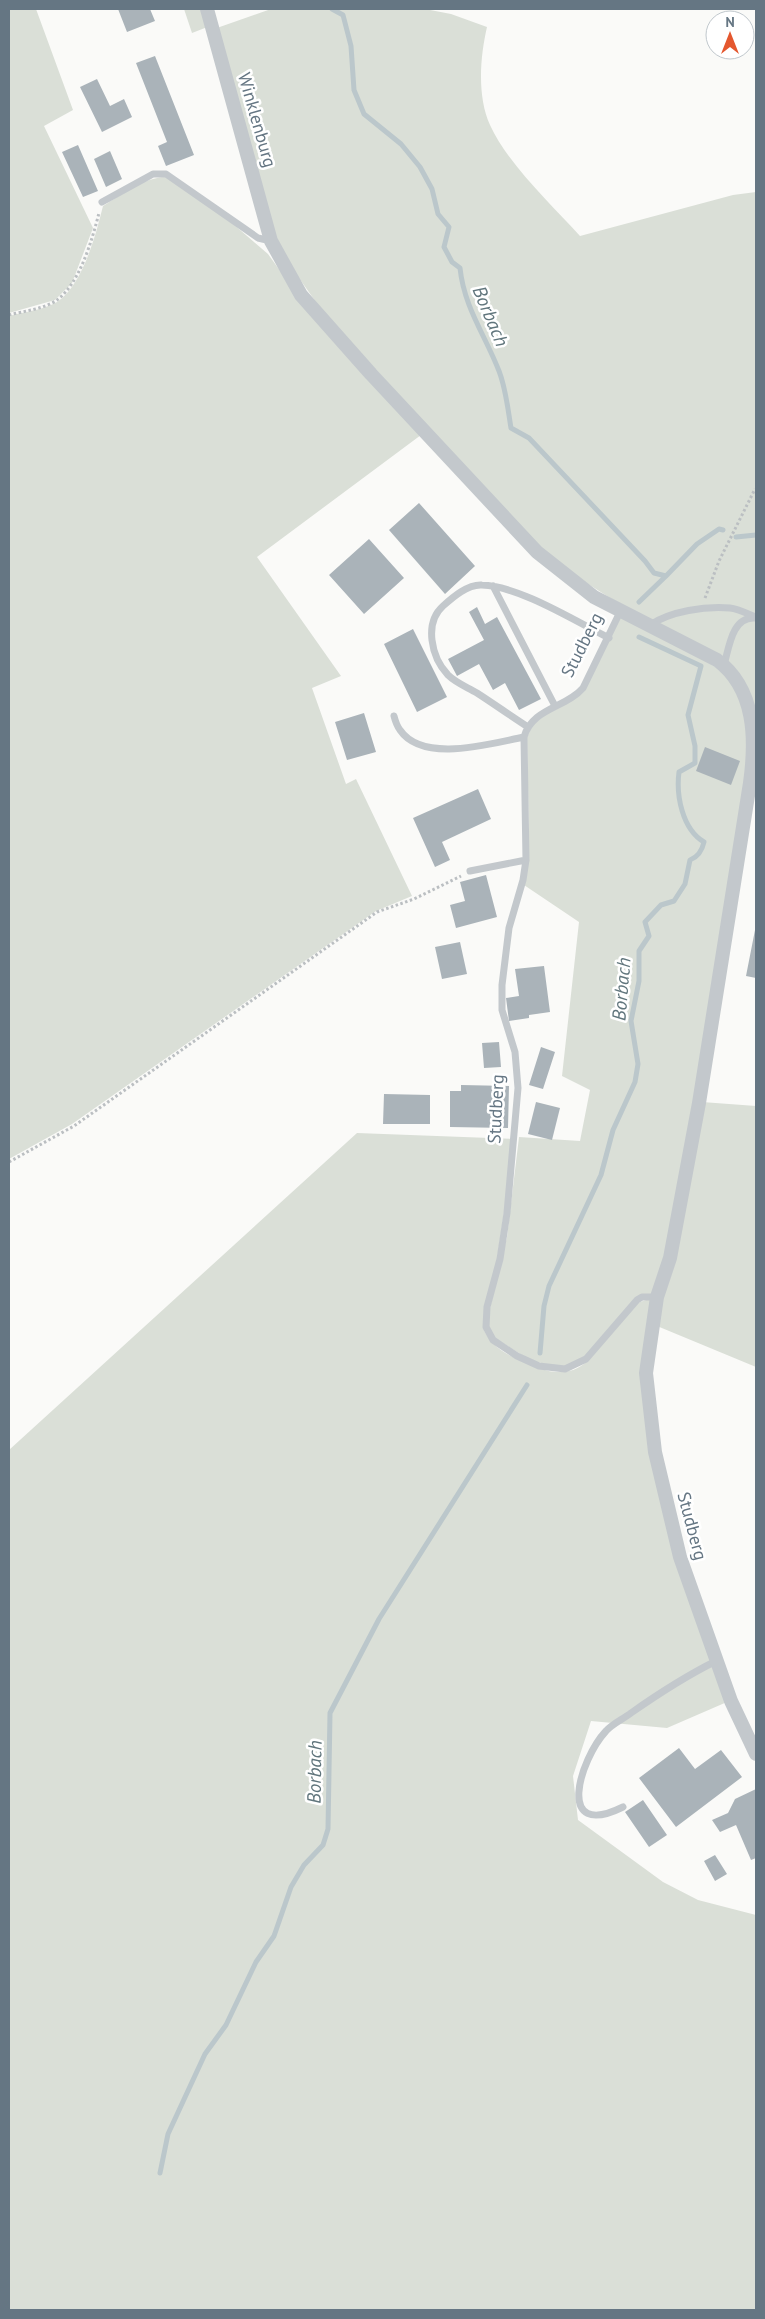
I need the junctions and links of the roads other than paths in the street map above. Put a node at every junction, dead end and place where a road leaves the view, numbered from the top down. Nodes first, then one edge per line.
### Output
1 (207, 9) edge
2 (102, 202) road end
3 (271, 241) junction
4 (493, 586) junction
5 (620, 612) junction
6 (756, 617) edge
7 (650, 626) junction
8 (609, 638) junction
9 (724, 665) junction
10 (555, 706) junction
11 (394, 716) dead end
12 (528, 727) junction
13 (524, 738) junction
14 (526, 860) junction
15 (470, 872) road end
16 (658, 1297) junction
17 (716, 1661) junction
18 (756, 1754) edge
19 (623, 1806) dead end

1 - 3 street, Winklenburg
2 - 3 lane
3 - 5 street, Winklenburg
4 - 8 lane
4 - 10 lane
4 - 12 lane
5 - 7 street, Studberg
5 - 8 lane, Studberg
6 - 7 lane
6 - 9 lane
7 - 9 street, Studberg
8 - 10 lane, Studberg
9 - 16 street, Studberg
10 - 12 lane, Studberg
11 - 13 lane
12 - 13 lane, Studberg
13 - 14 lane, Studberg
14 - 15 lane
14 - 16 lane, Studberg
16 - 17 street, Studberg
17 - 18 street, Studberg
17 - 19 lane

